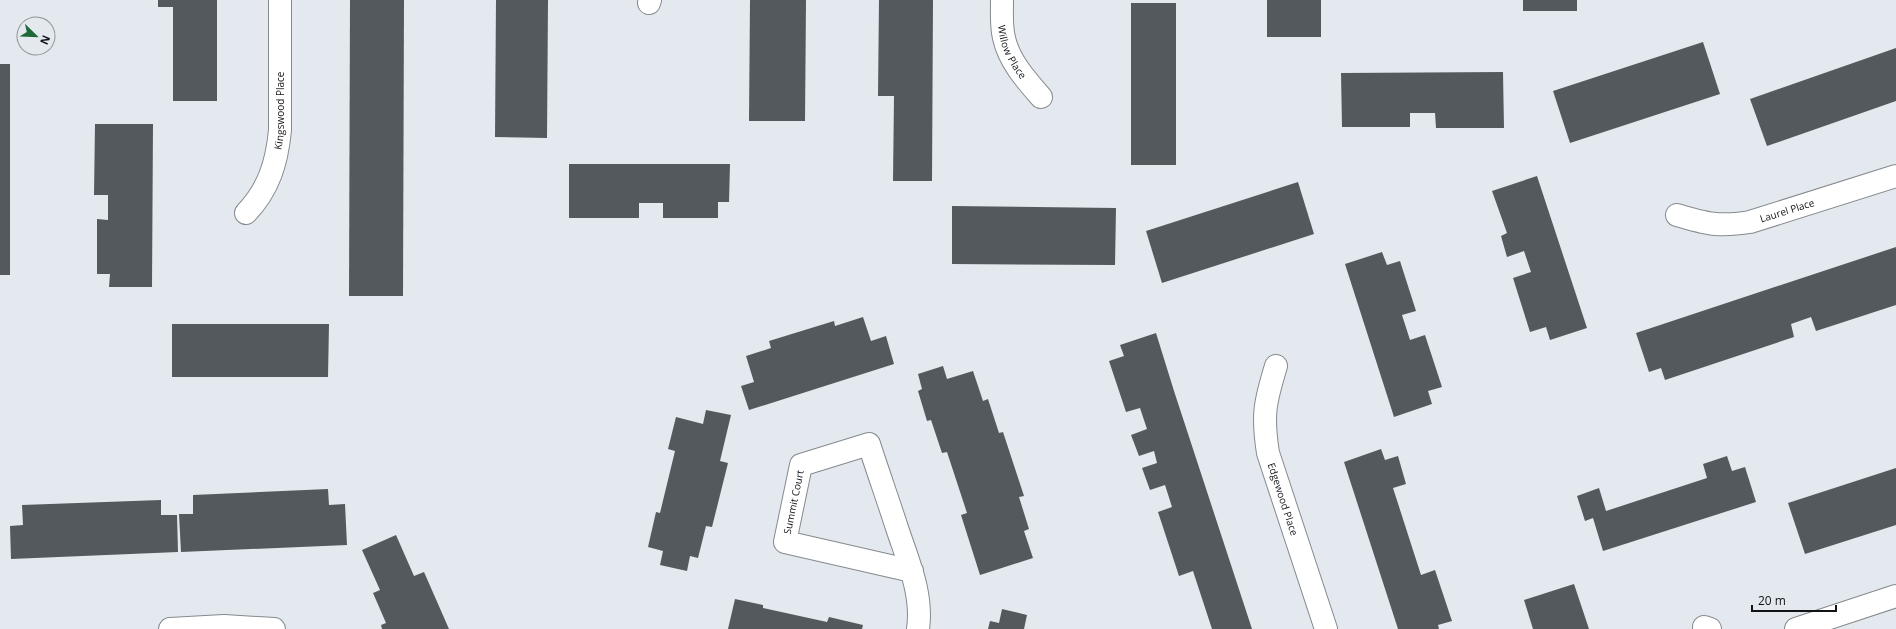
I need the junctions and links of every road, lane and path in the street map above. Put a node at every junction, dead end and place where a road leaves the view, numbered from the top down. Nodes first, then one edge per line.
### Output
1 (280, 0) edge
2 (1002, 0) edge
3 (1040, 97) dead end
4 (1896, 176) edge
5 (246, 212) dead end
6 (1677, 215) dead end
7 (1276, 366) dead end
8 (912, 571) junction
9 (1896, 596) edge
10 (170, 629) edge
11 (274, 629) edge
12 (918, 629) edge
13 (1326, 629) edge
14 (1796, 629) edge

1 - 5 street, Kingswood Place
2 - 3 street, Willow Place
4 - 6 street, Laurel Place
7 - 13 street, Edgewood Place
8 - 8 street, Summit Court
8 - 12 street, Summit Court
9 - 14 street
10 - 11 street

